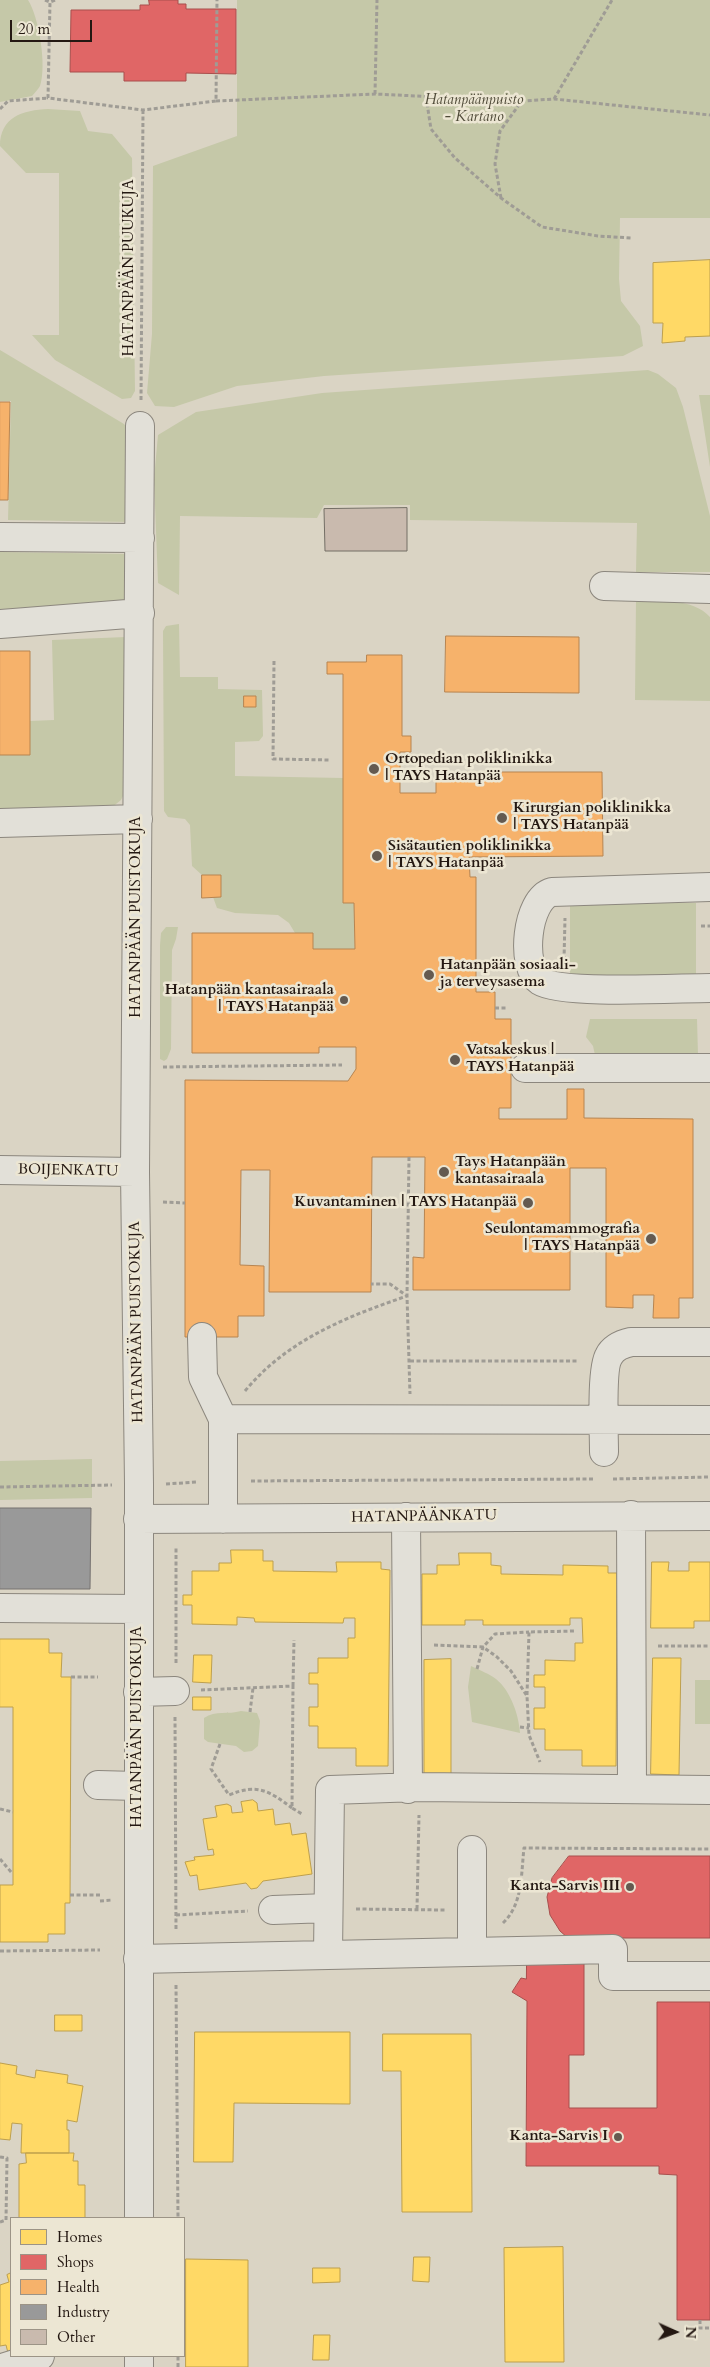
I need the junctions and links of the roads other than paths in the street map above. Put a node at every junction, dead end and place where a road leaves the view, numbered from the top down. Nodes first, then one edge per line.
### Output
1 (140, 426) road end
2 (0, 536) edge
3 (140, 538) junction
4 (604, 586) dead end
5 (710, 589) edge
6 (140, 613) junction
7 (0, 624) edge
8 (138, 819) junction
9 (0, 823) edge
10 (710, 887) edge
11 (710, 988) edge
12 (525, 1068) dead end
13 (710, 1068) edge
14 (0, 1170) edge
15 (135, 1172) junction
16 (202, 1337) dead end
17 (710, 1342) edge
18 (223, 1419) junction
19 (710, 1420) edge
20 (604, 1421) junction
21 (605, 1466) road end
22 (631, 1515) junction
23 (710, 1516) edge
24 (406, 1517) junction
25 (138, 1518) junction
26 (223, 1519) junction
27 (0, 1608) edge
28 (138, 1609) junction
29 (175, 1691) road end
30 (138, 1692) junction
31 (98, 1785) dead end
32 (137, 1786) junction
33 (408, 1788) junction
34 (632, 1789) junction
35 (710, 1790) edge
36 (472, 1850) dead end
37 (328, 1908) junction
38 (274, 1910) road end
39 (472, 1951) junction
40 (328, 1954) junction
41 (138, 1959) junction
42 (710, 1976) edge
43 (139, 2217) edge
44 (37, 2357) edge
45 (5, 2367) edge

1 - 3 street, HATANPÄÄN PUISTOKUJA
2 - 3 street
3 - 6 street, HATANPÄÄN PUISTOKUJA
4 - 5 street
6 - 7 street
6 - 8 street, HATANPÄÄN PUISTOKUJA
8 - 9 street
8 - 15 street, HATANPÄÄN PUISTOKUJA
10 - 11 street
12 - 13 street
14 - 15 street, BOIJENKATU
15 - 25 street, HATANPÄÄN PUISTOKUJA
16 - 18 street
17 - 20 street
18 - 20 street
18 - 26 street
19 - 20 street
20 - 21 street
22 - 23 street, HATANPÄÄNKATU
22 - 24 street, HATANPÄÄNKATU
22 - 34 street
24 - 26 street, HATANPÄÄNKATU
24 - 33 street
25 - 26 street, HATANPÄÄNKATU
25 - 28 street, HATANPÄÄN PUISTOKUJA
27 - 28 street
28 - 30 street, HATANPÄÄN PUISTOKUJA
29 - 30 street
30 - 32 street, HATANPÄÄN PUISTOKUJA
31 - 32 street
32 - 41 street, HATANPÄÄN PUISTOKUJA
33 - 34 street
33 - 37 street
34 - 35 street
36 - 39 street
37 - 38 street
37 - 40 street
39 - 40 street
39 - 42 street
40 - 41 street
41 - 43 street, HATANPÄÄN PUISTOKUJA
44 - 45 street

